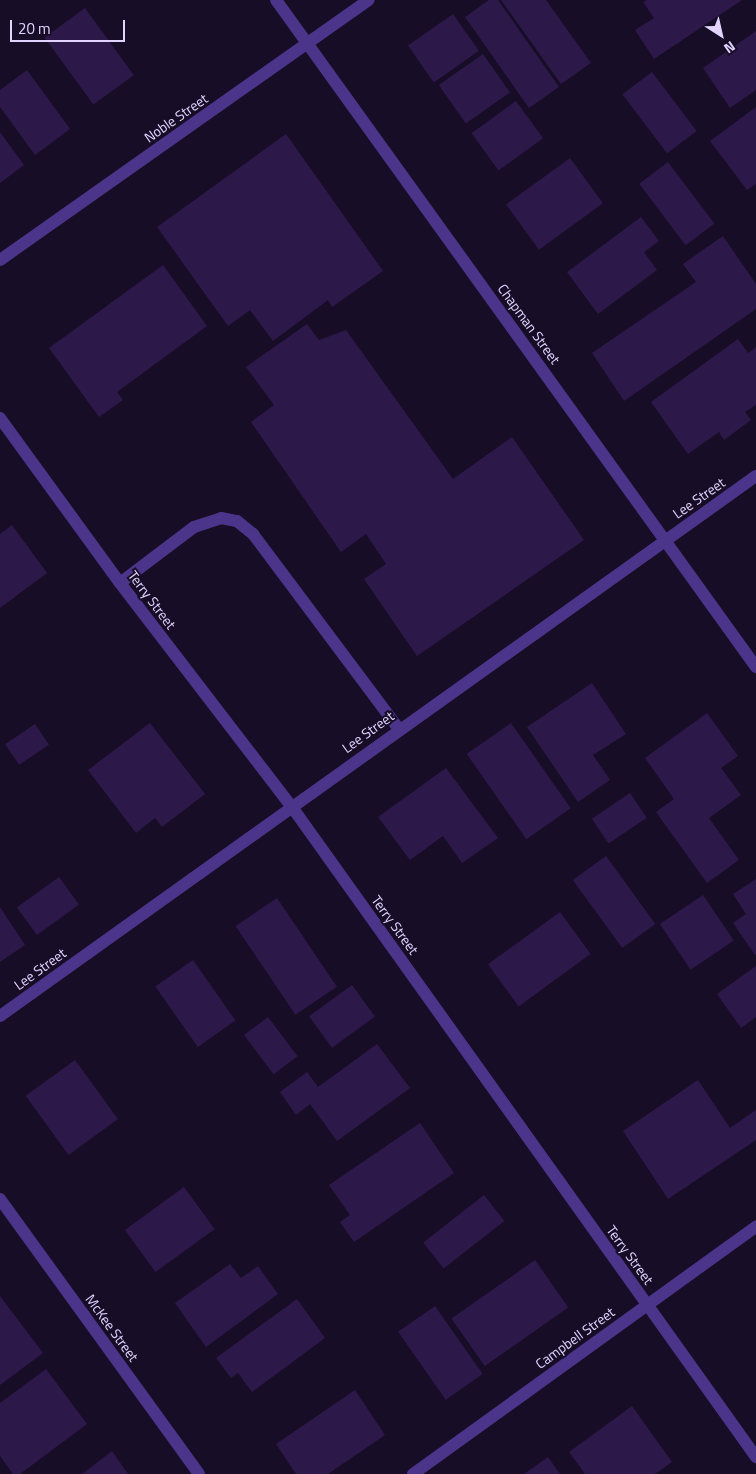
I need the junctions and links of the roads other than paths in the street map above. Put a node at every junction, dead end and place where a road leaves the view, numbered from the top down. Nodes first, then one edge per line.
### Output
1 (276, 0) edge
2 (369, 0) edge
3 (308, 44) junction
4 (0, 260) edge
5 (0, 418) edge
6 (756, 476) edge
7 (666, 540) junction
8 (120, 583) junction
9 (756, 667) edge
10 (399, 729) junction
11 (292, 807) junction
12 (0, 1016) edge
13 (0, 1199) edge
14 (756, 1227) edge
15 (647, 1304) junction
16 (756, 1457) edge
17 (199, 1474) edge
18 (413, 1474) edge

1 - 3 street, Chapman Street
2 - 3 street, Noble Street
3 - 4 street, Noble Street
3 - 7 street, Chapman Street
5 - 8 street, Terry Street
6 - 7 street, Lee Street
7 - 9 street, Chapman Street
7 - 10 street, Lee Street
8 - 10 street
8 - 11 street, Terry Street
10 - 11 street, Lee Street
11 - 12 street, Lee Street
11 - 15 street, Terry Street
13 - 17 street, McKee Street
14 - 15 street, Campbell Street
15 - 16 street, Terry Street
15 - 18 street, Campbell Street

